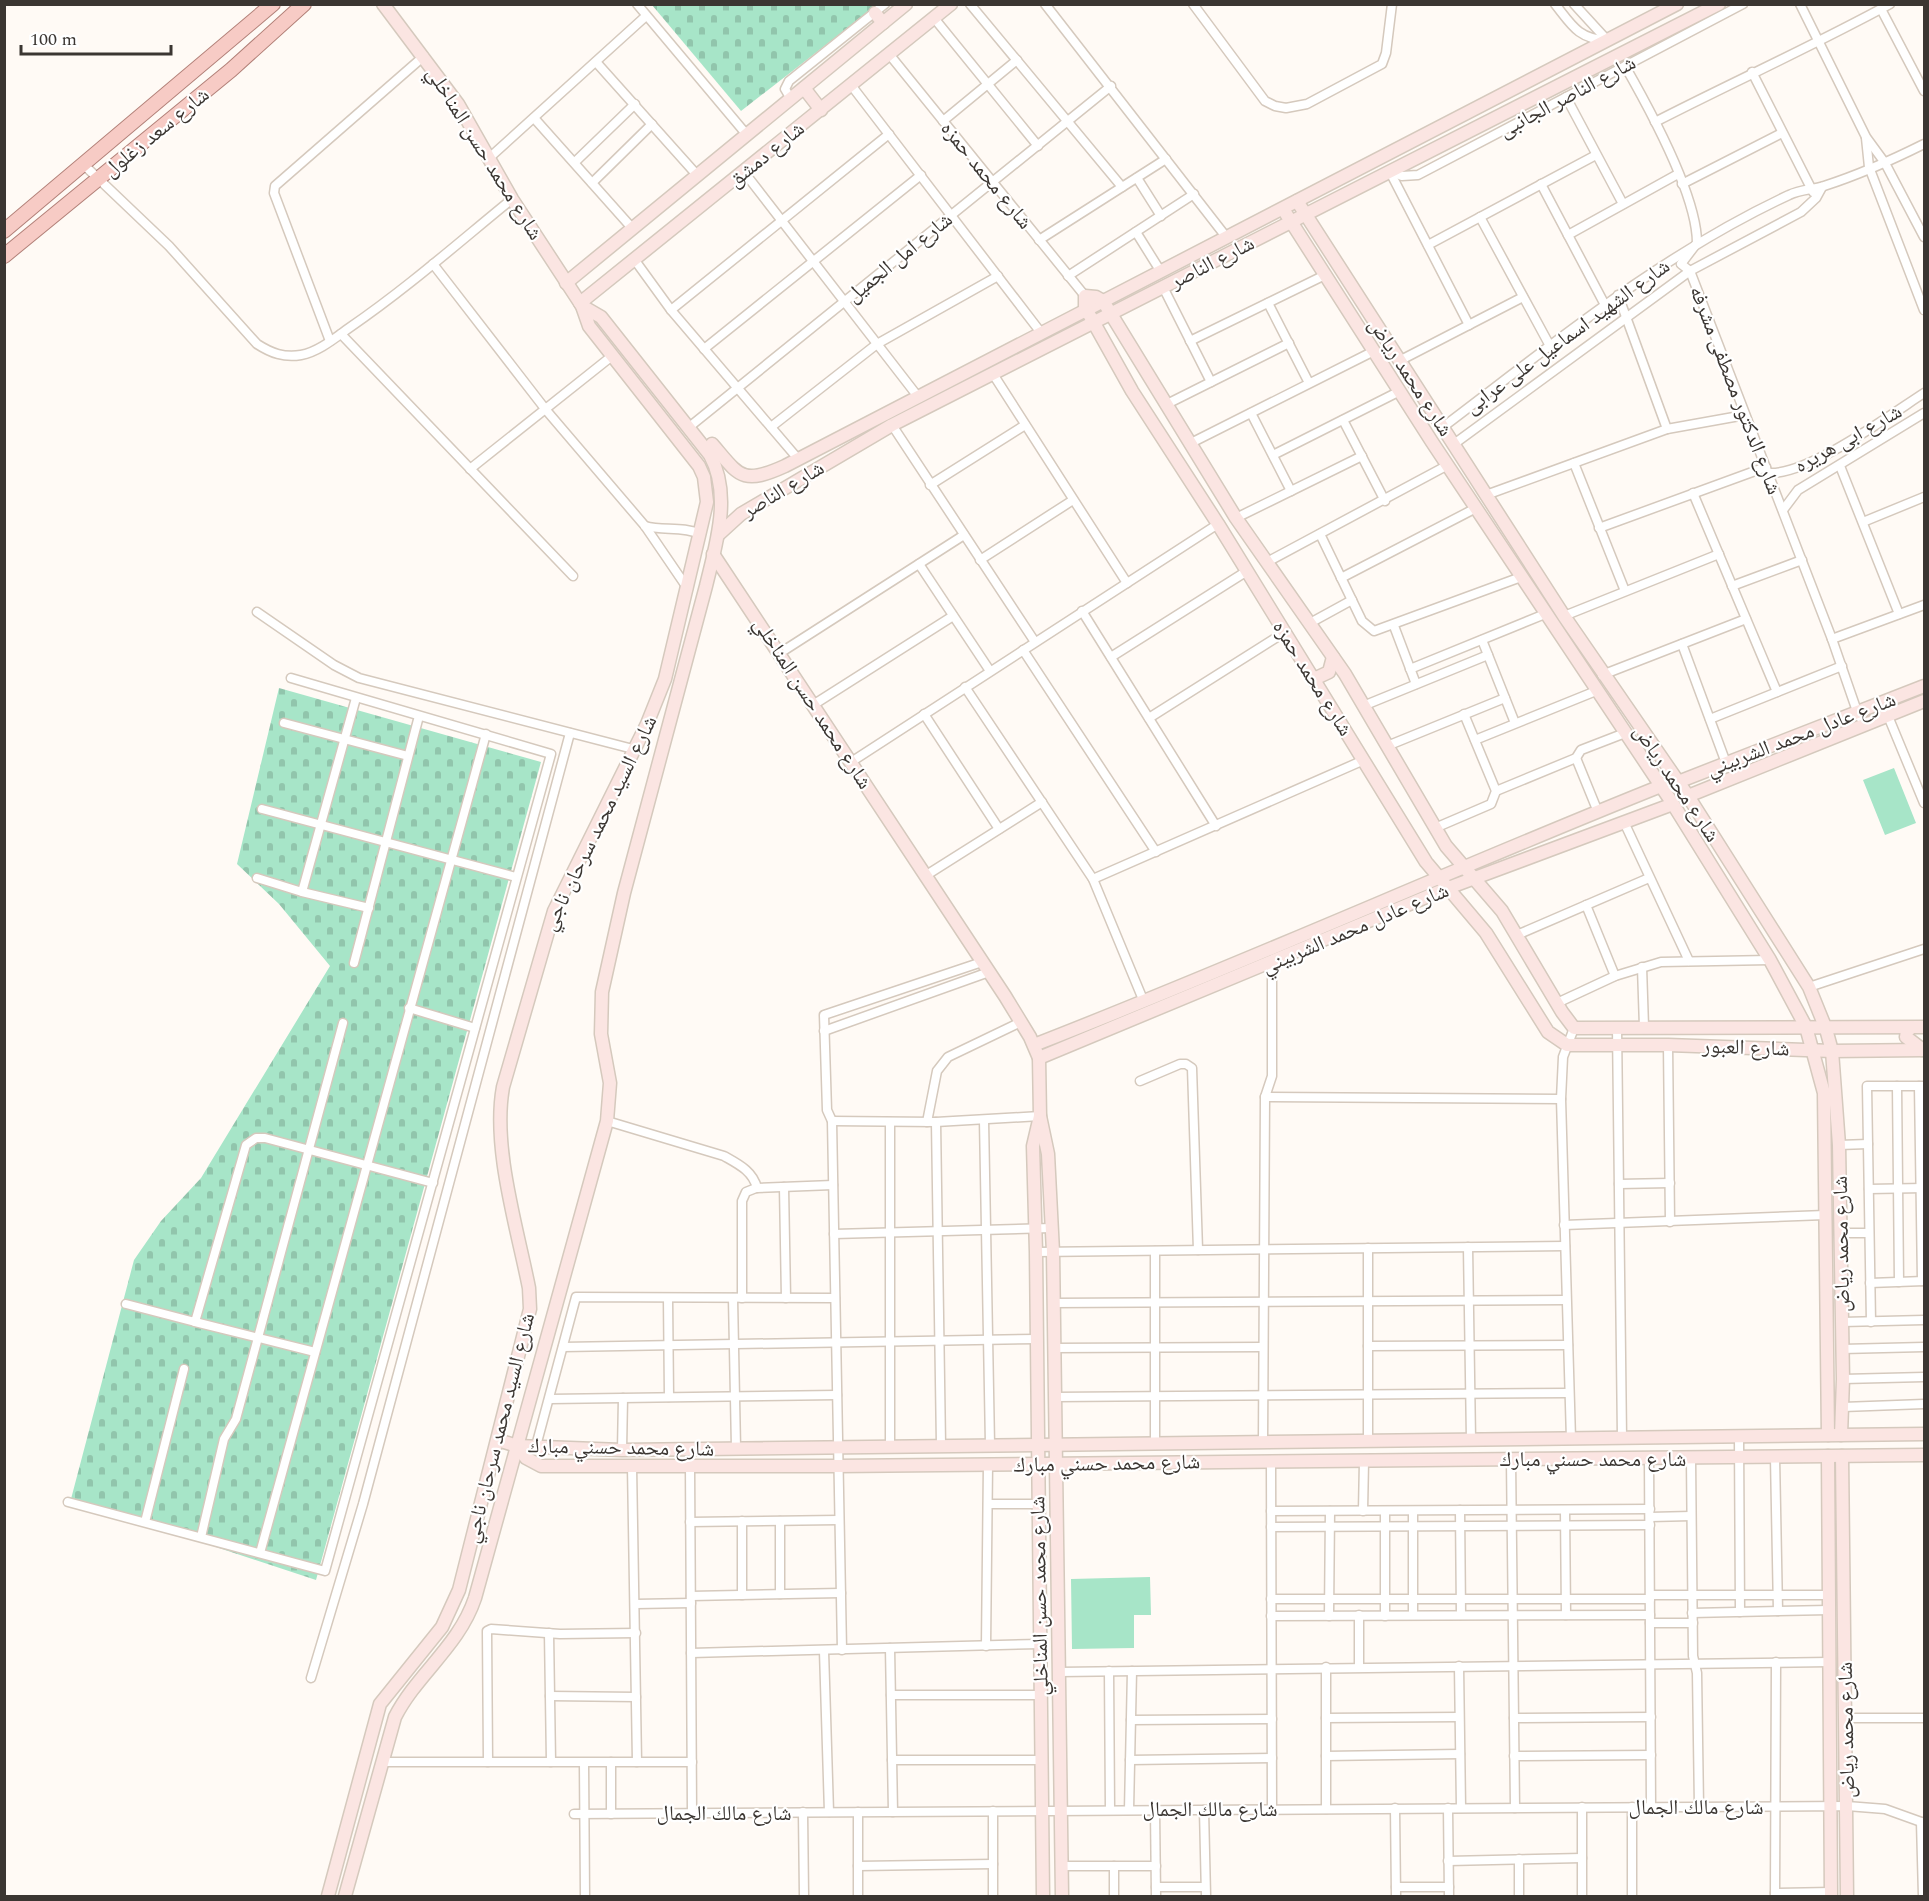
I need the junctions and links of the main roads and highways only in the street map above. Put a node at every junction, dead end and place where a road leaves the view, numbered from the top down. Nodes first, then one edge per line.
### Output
1 (273, 4) edge
2 (304, 4) edge
3 (4, 231) edge
4 (4, 256) edge

1 - 3 main road, شارع سعد زغلول
2 - 4 main road, شارع سعد زغلول

